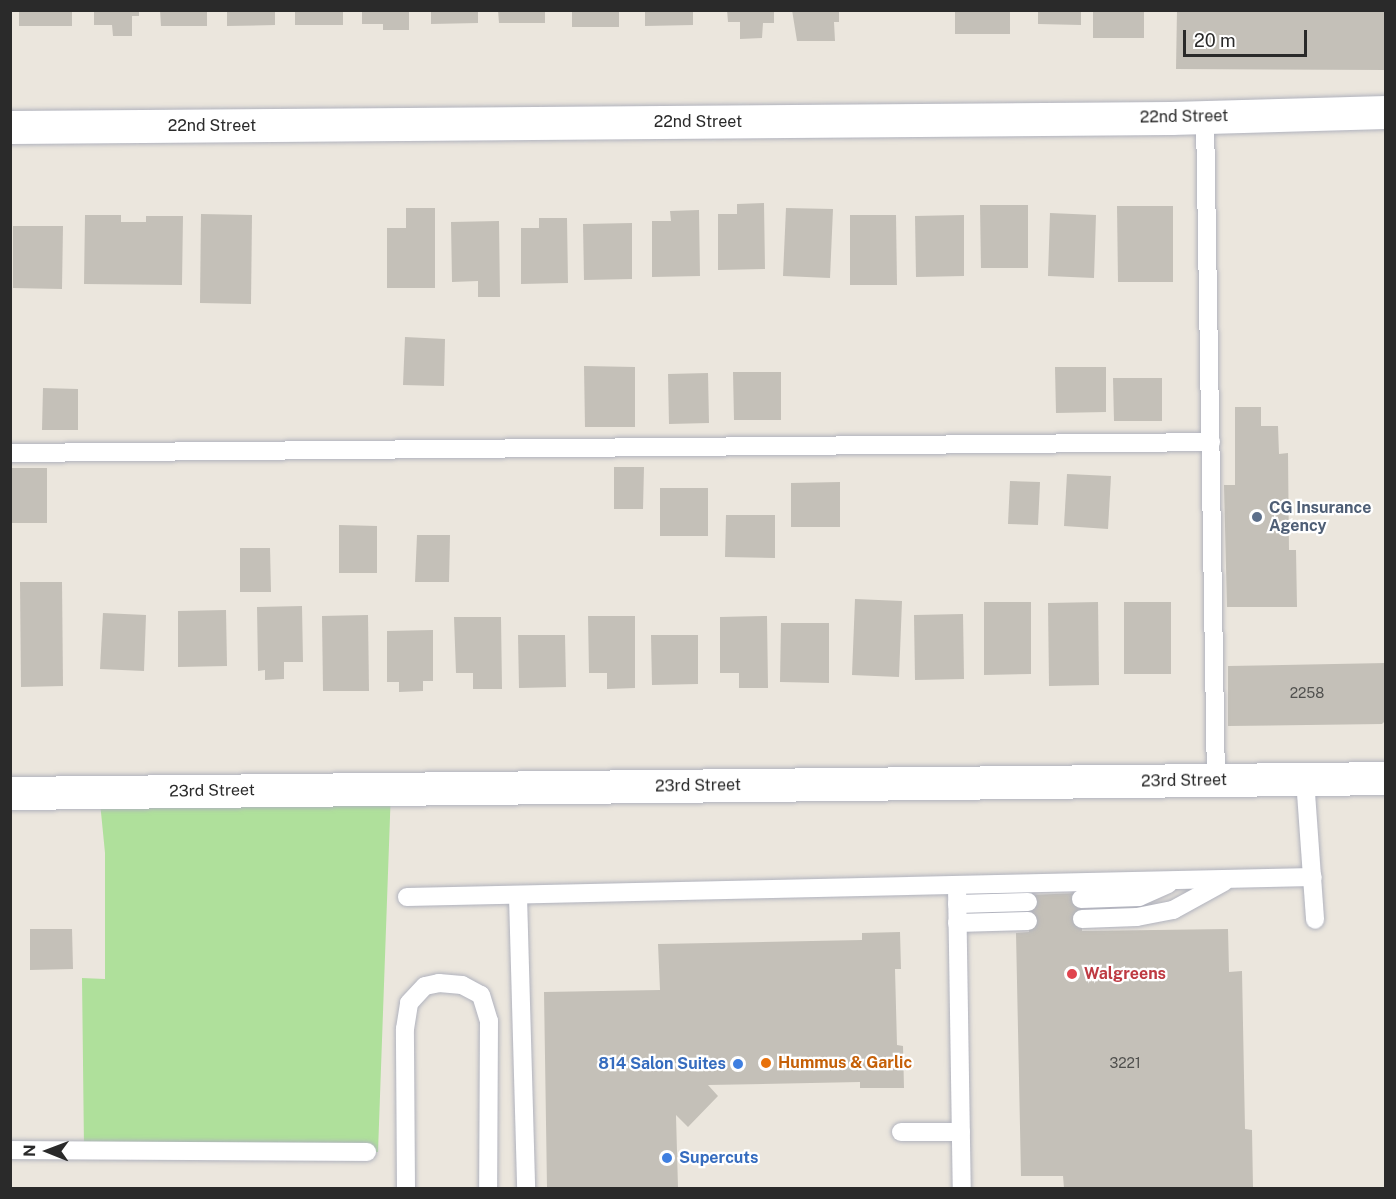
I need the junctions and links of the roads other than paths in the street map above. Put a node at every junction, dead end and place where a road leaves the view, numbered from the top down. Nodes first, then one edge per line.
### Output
1 (1386, 112) edge
2 (1205, 117) junction
3 (10, 127) edge
4 (1211, 442) junction
5 (10, 453) edge
6 (1386, 778) edge
7 (1305, 779) junction
8 (1216, 780) junction
9 (10, 793) edge
10 (1313, 877) junction
11 (1228, 879) junction
12 (1175, 880) junction
13 (957, 886) junction
14 (518, 896) junction
15 (407, 897) dead end
16 (1081, 899) dead end
17 (1028, 902) dead end
18 (957, 904) junction
19 (1082, 919) dead end
20 (1315, 920) dead end
21 (1028, 921) dead end
22 (957, 923) junction
23 (901, 1132) dead end
24 (961, 1132) junction
25 (10, 1150) edge
26 (367, 1152) dead end
27 (406, 1188) edge
28 (488, 1188) edge
29 (526, 1188) edge
30 (962, 1188) edge

1 - 2 street, 22nd Street
2 - 3 street, 22nd Street
2 - 4 lane
4 - 5 lane
4 - 8 lane
6 - 7 street, 23rd Street
7 - 8 street, 23rd Street
7 - 10 lane
8 - 9 street, 23rd Street
10 - 11 lane
10 - 20 lane
11 - 12 lane
11 - 19 lane
12 - 13 lane
12 - 16 lane
13 - 14 lane
13 - 18 lane
14 - 15 lane
14 - 29 lane
17 - 18 lane
18 - 22 lane
21 - 22 lane
22 - 24 lane
23 - 24 lane
24 - 30 lane
25 - 26 lane
27 - 28 lane

